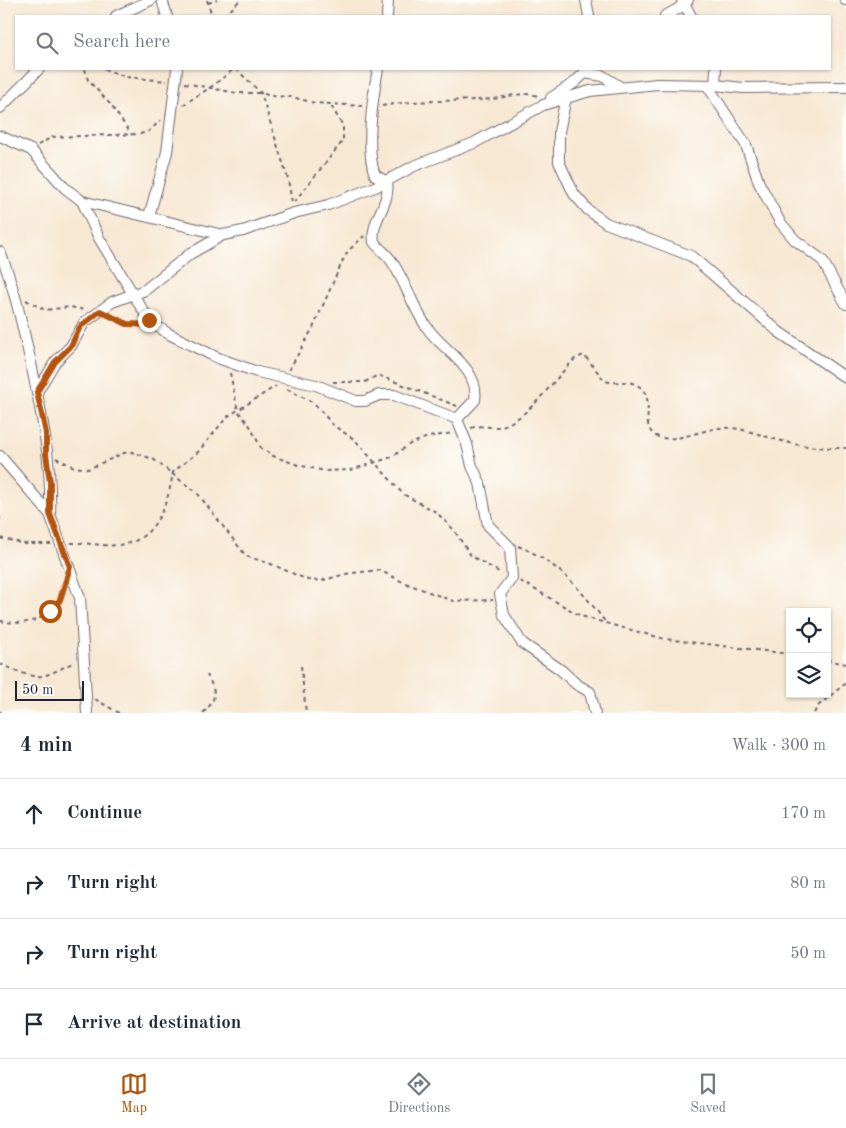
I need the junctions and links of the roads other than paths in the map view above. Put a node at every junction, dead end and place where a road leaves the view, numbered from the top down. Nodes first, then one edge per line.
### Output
1 (151, 0) edge
2 (162, 0) edge
3 (388, 0) edge
4 (586, 0) edge
5 (685, 1) edge
6 (118, 15) edge
7 (167, 15) edge
8 (387, 15) edge
9 (589, 15) edge
10 (666, 15) edge
11 (691, 15) edge
12 (37, 70) edge
13 (177, 70) edge
14 (378, 70) edge
15 (587, 70) edge
16 (716, 70) edge
17 (711, 85) junction
18 (618, 86) junction
19 (846, 87) edge
20 (566, 97) junction
21 (546, 103) junction
22 (0, 108) edge
23 (0, 136) edge
24 (387, 182) junction
25 (82, 201) junction
26 (149, 216) junction
27 (224, 235) junction
28 (0, 252) edge
29 (133, 295) junction
30 (846, 304) edge
31 (846, 378) edge
32 (37, 392) junction
33 (457, 419) junction
34 (0, 456) edge
35 (50, 514) junction
36 (87, 713) edge
37 (595, 713) edge

1 - 6 street
2 - 7 street
3 - 8 street
4 - 9 street
5 - 10 street
5 - 11 street
12 - 22 street
13 - 26 street
14 - 24 street
15 - 18 street
15 - 21 street
16 - 17 street
17 - 18 street
17 - 19 street
17 - 30 street
18 - 20 street
20 - 21 street
20 - 31 street
21 - 24 street
23 - 25 street
24 - 27 street
24 - 33 street
25 - 26 street
25 - 29 street
26 - 27 street
27 - 29 street
28 - 32 street
29 - 32 street
29 - 33 street
32 - 35 street
33 - 37 street
34 - 35 street
35 - 36 street

